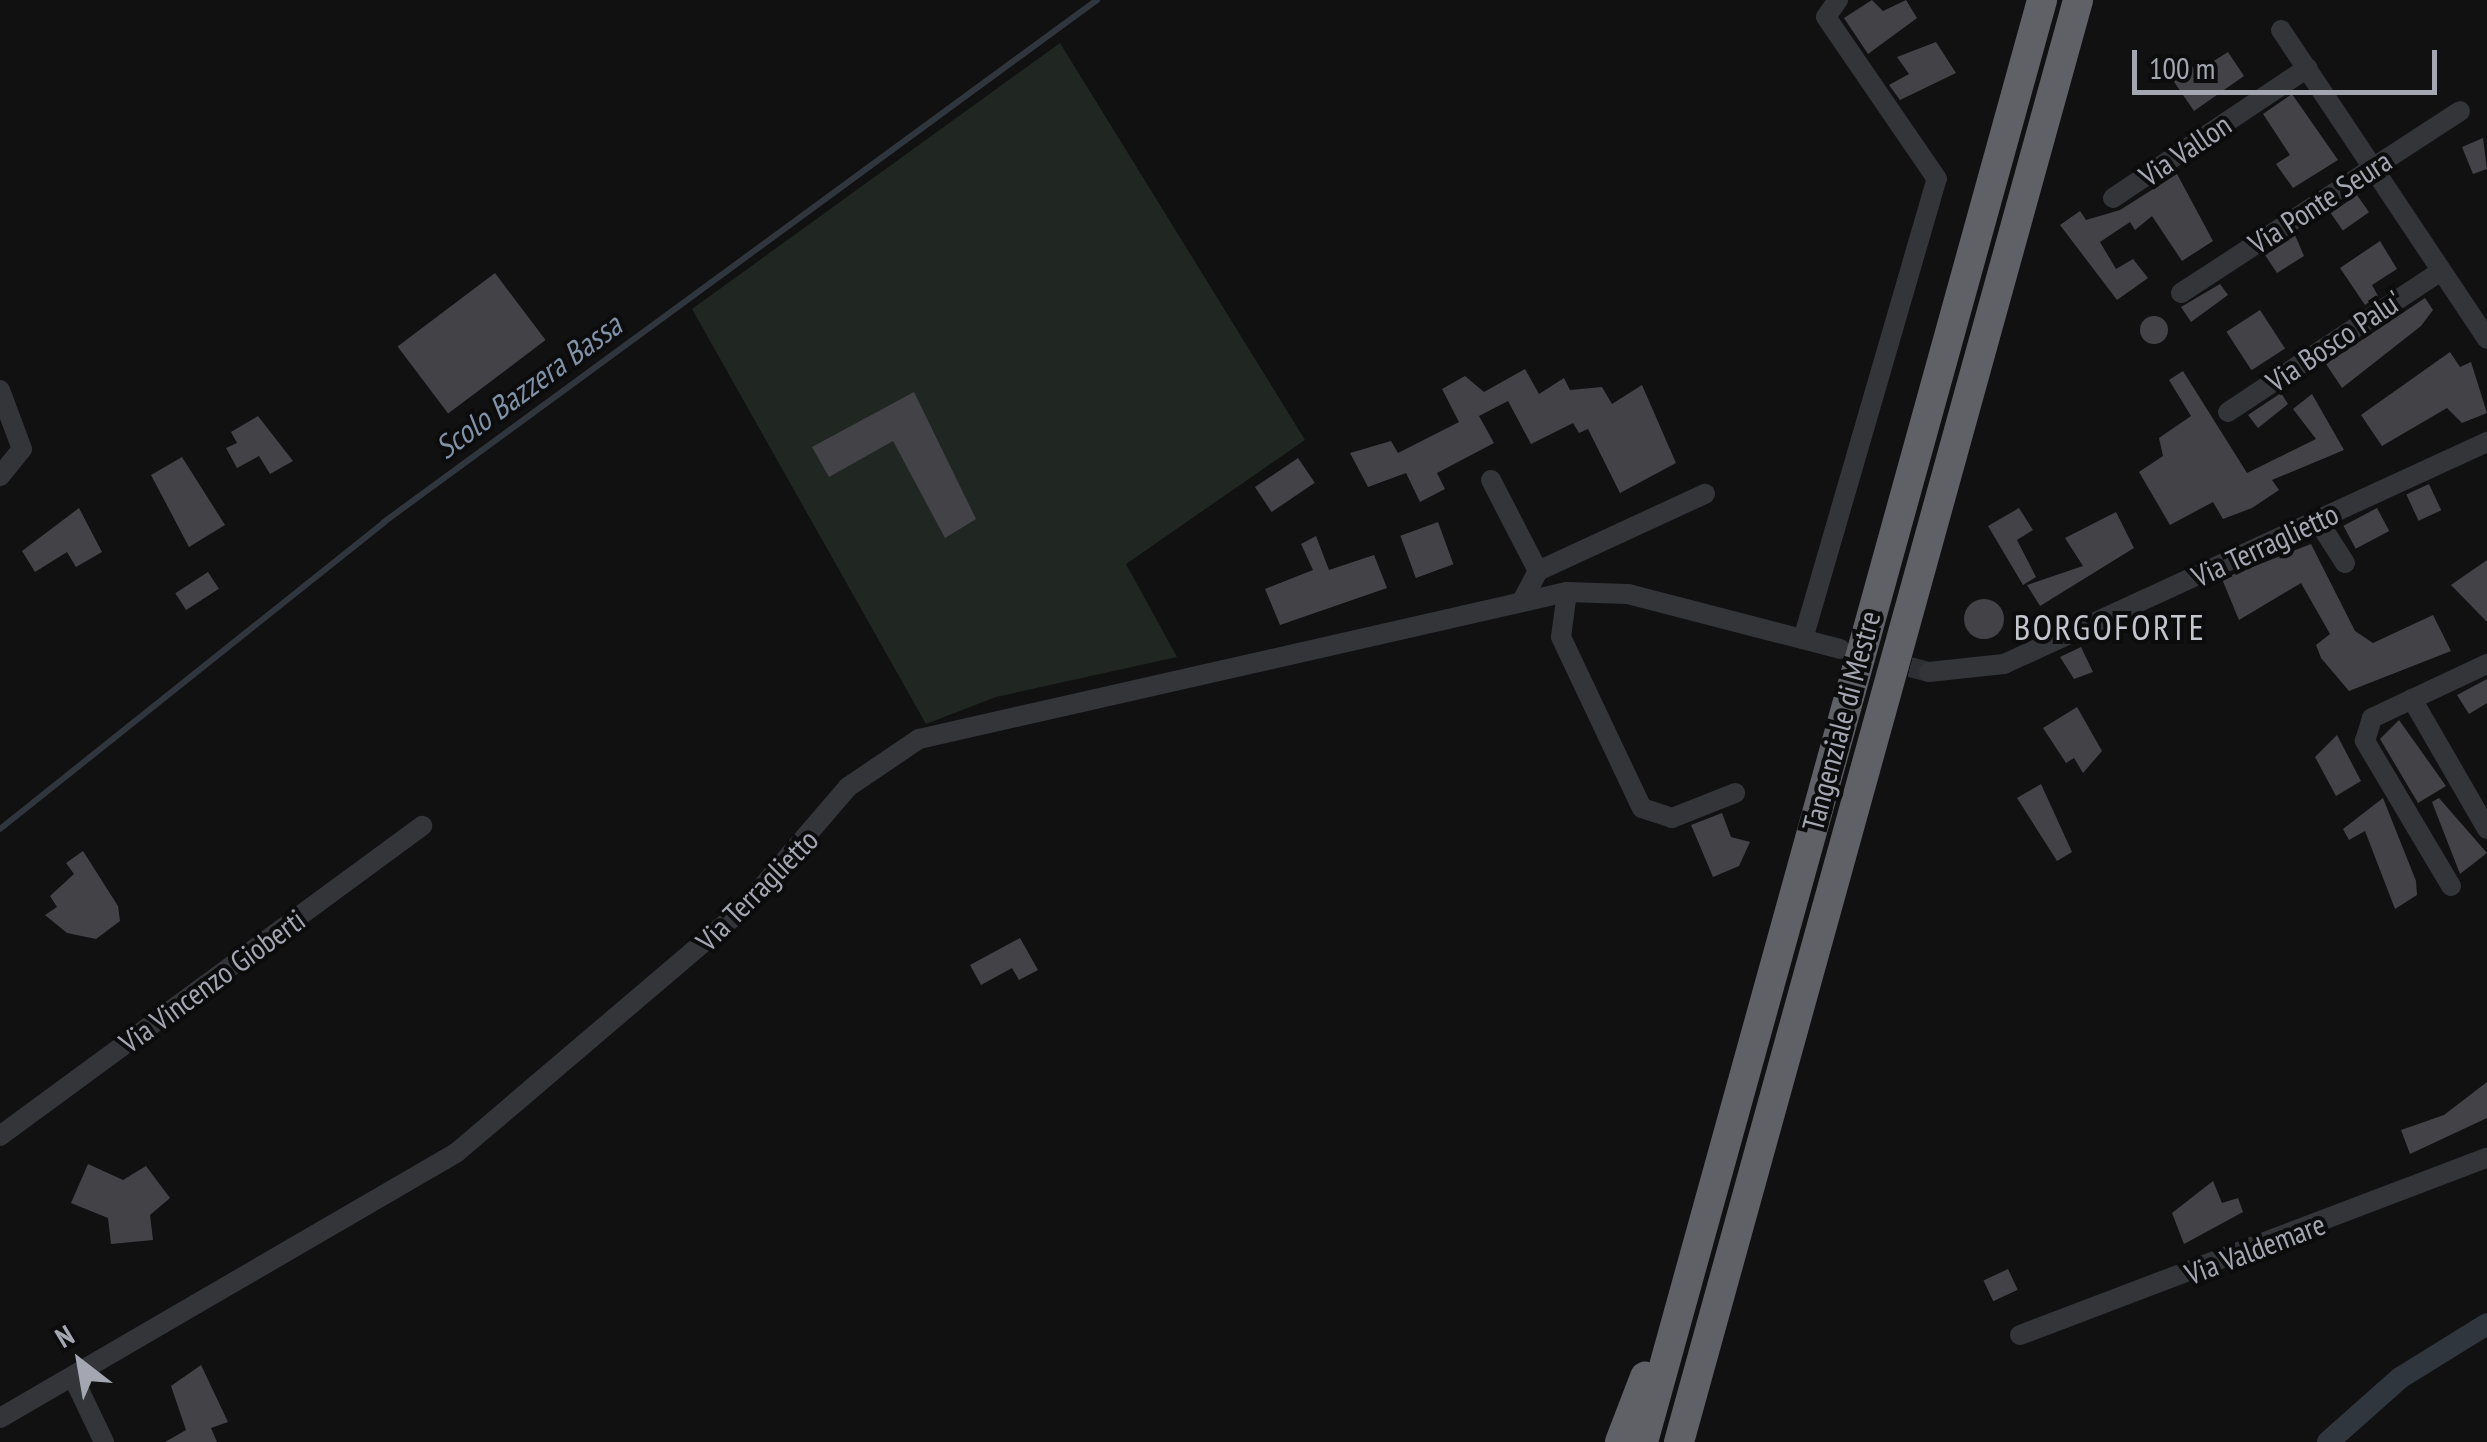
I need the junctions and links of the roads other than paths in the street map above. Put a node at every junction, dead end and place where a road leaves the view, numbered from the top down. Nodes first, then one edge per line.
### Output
1 (1838, 0) edge
2 (2042, 0) edge
3 (2078, 0) edge
4 (2281, 30) dead end
5 (2307, 68) junction
6 (2460, 111) dead end
7 (2373, 168) junction
8 (2113, 198) dead end
9 (2441, 270) junction
10 (2180, 293) dead end
11 (2487, 339) edge
12 (0, 390) edge
13 (2228, 412) dead end
14 (2487, 442) edge
15 (0, 476) edge
16 (1492, 480) dead end
17 (1705, 494) dead end
18 (2318, 521) junction
19 (2345, 563) dead end
20 (1538, 571) junction
21 (1568, 592) junction
22 (1522, 601) junction
23 (1803, 639) junction
24 (1840, 649) tunnel mouth
25 (2487, 664) edge
26 (1929, 672) tunnel mouth
27 (2412, 700) junction
28 (1736, 793) dead end
29 (422, 826) dead end
30 (2487, 829) edge
31 (2451, 886) dead end
32 (1, 1135) edge
33 (2487, 1158) edge
34 (1677, 1318) junction
35 (2020, 1334) dead end
36 (73, 1377) junction
37 (0, 1418) edge
38 (104, 1442) edge
39 (1620, 1442) edge
40 (1642, 1442) edge
41 (1678, 1442) edge

1 - 23 street
2 - 34 highway, Tangenziale di Mestre
3 - 41 highway, Tangenziale di Mestre
4 - 5 street
5 - 7 street
5 - 8 street, Via Vallon
6 - 7 street, Via Ponte Seura
7 - 9 street
7 - 10 street, Via Ponte Seura
9 - 11 street
9 - 13 street, Via Bosco Palu'
12 - 15 street
14 - 18 street, Via Terraglietto
16 - 20 street
17 - 20 street
18 - 19 street
18 - 26 street, Via Terraglietto
20 - 22 street
21 - 22 street, Via Terraglietto
21 - 23 street, Via Terraglietto
21 - 28 street
22 - 36 street, Via Terraglietto
23 - 24 street, Via Terraglietto
25 - 27 street
27 - 30 street
27 - 31 street
29 - 32 street, Via Vincenzo Gioberti
33 - 35 street, Via Valdemare
34 - 39 highway
34 - 40 highway, Tangenziale di Mestre
36 - 37 street, Via Terraglietto
36 - 38 street

